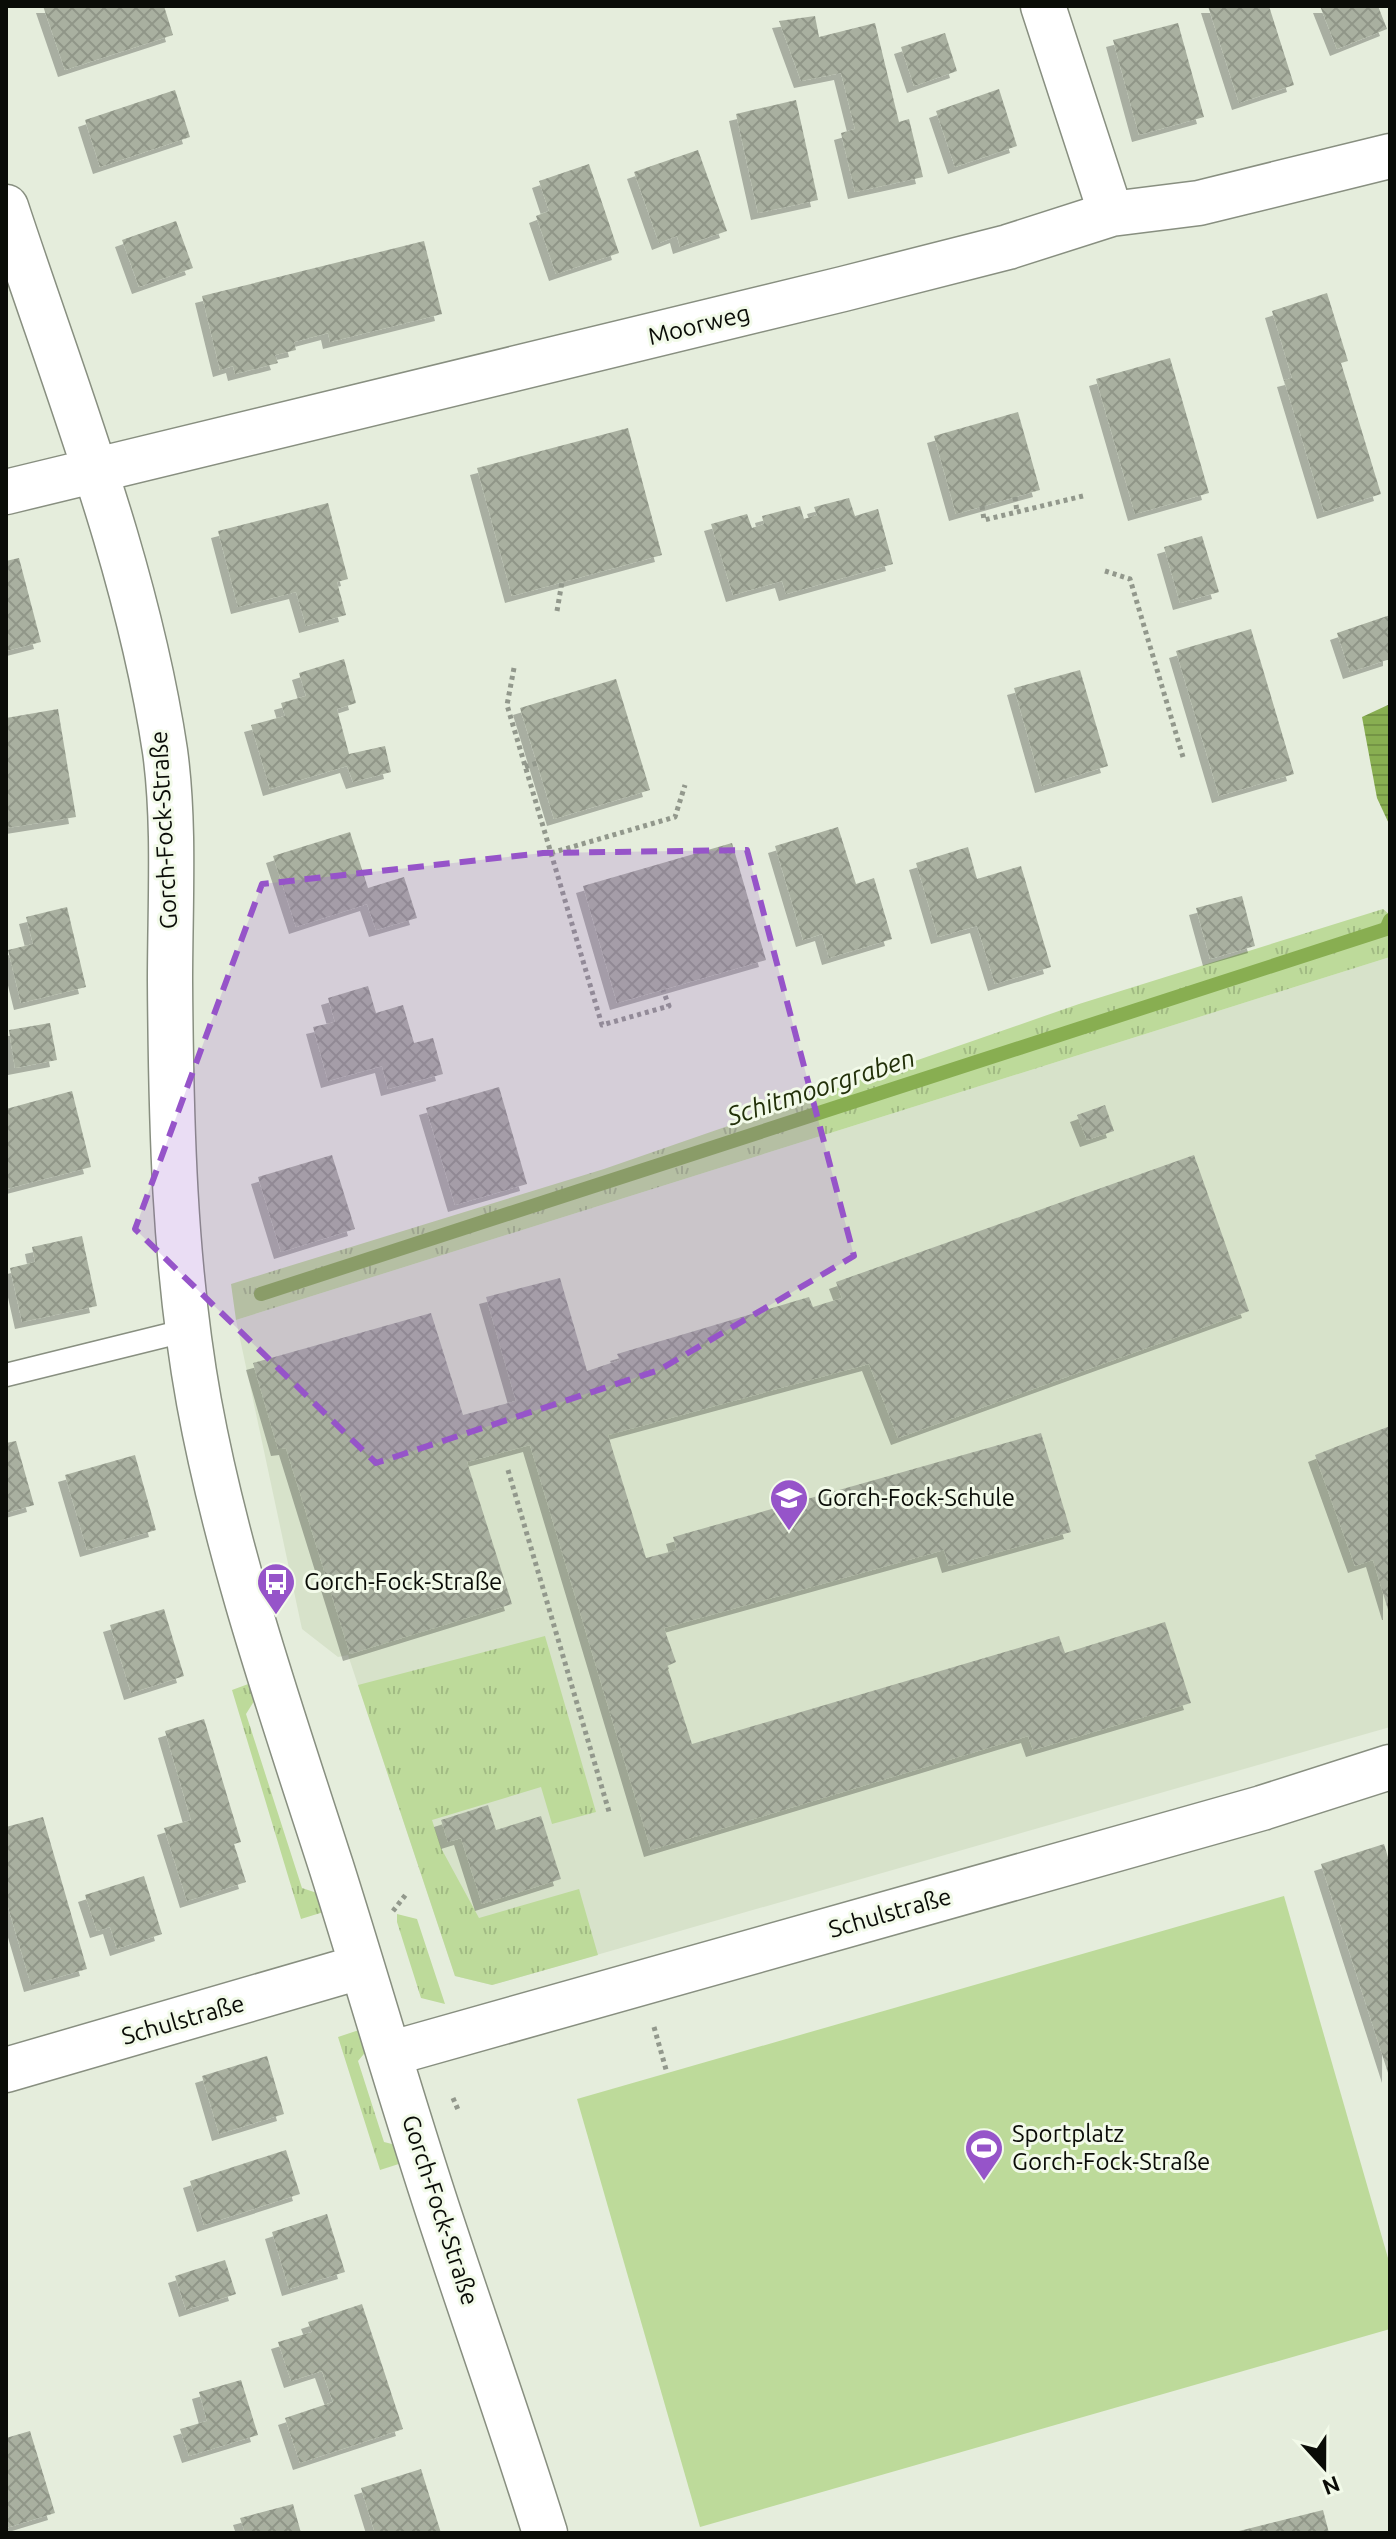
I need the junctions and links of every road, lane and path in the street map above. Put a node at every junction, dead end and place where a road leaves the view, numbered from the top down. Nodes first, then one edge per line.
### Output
1 (1043, 6) edge
2 (1390, 156) edge
3 (6, 207) edge
4 (1111, 214) junction
5 (94, 471) junction
6 (6, 492) edge
7 (1083, 496) dead end
8 (1015, 497) dead end
9 (982, 506) dead end
10 (1017, 512) junction
11 (1105, 571) dead end
12 (562, 582) dead end
13 (557, 611) dead end
14 (514, 668) dead end
15 (1183, 757) dead end
16 (537, 763) dead end
17 (525, 767) junction
18 (685, 785) dead end
19 (551, 853) junction
20 (663, 990) dead end
21 (188, 1330) junction
22 (6, 1375) edge
23 (508, 1470) dead end
24 (1390, 1767) edge
25 (610, 1815) dead end
26 (360, 1967) junction
27 (389, 2054) junction
28 (6, 2070) edge
29 (545, 2533) edge

1 - 4 street
2 - 4 street, Moorweg
3 - 5 street, Gorch-Fock-Straße
4 - 5 street, Moorweg
5 - 6 street, Moorweg
5 - 21 street, Gorch-Fock-Straße
7 - 10 path
8 - 10 path
9 - 10 path
11 - 15 path
12 - 13 path
14 - 17 path
16 - 17 path
17 - 19 path
18 - 19 path
19 - 20 path
21 - 22 lane
21 - 26 street, Gorch-Fock-Straße
23 - 25 path
24 - 27 street, Schulstraße
26 - 27 street, Gorch-Fock-Straße
26 - 28 street, Schulstraße
27 - 29 street, Gorch-Fock-Straße

